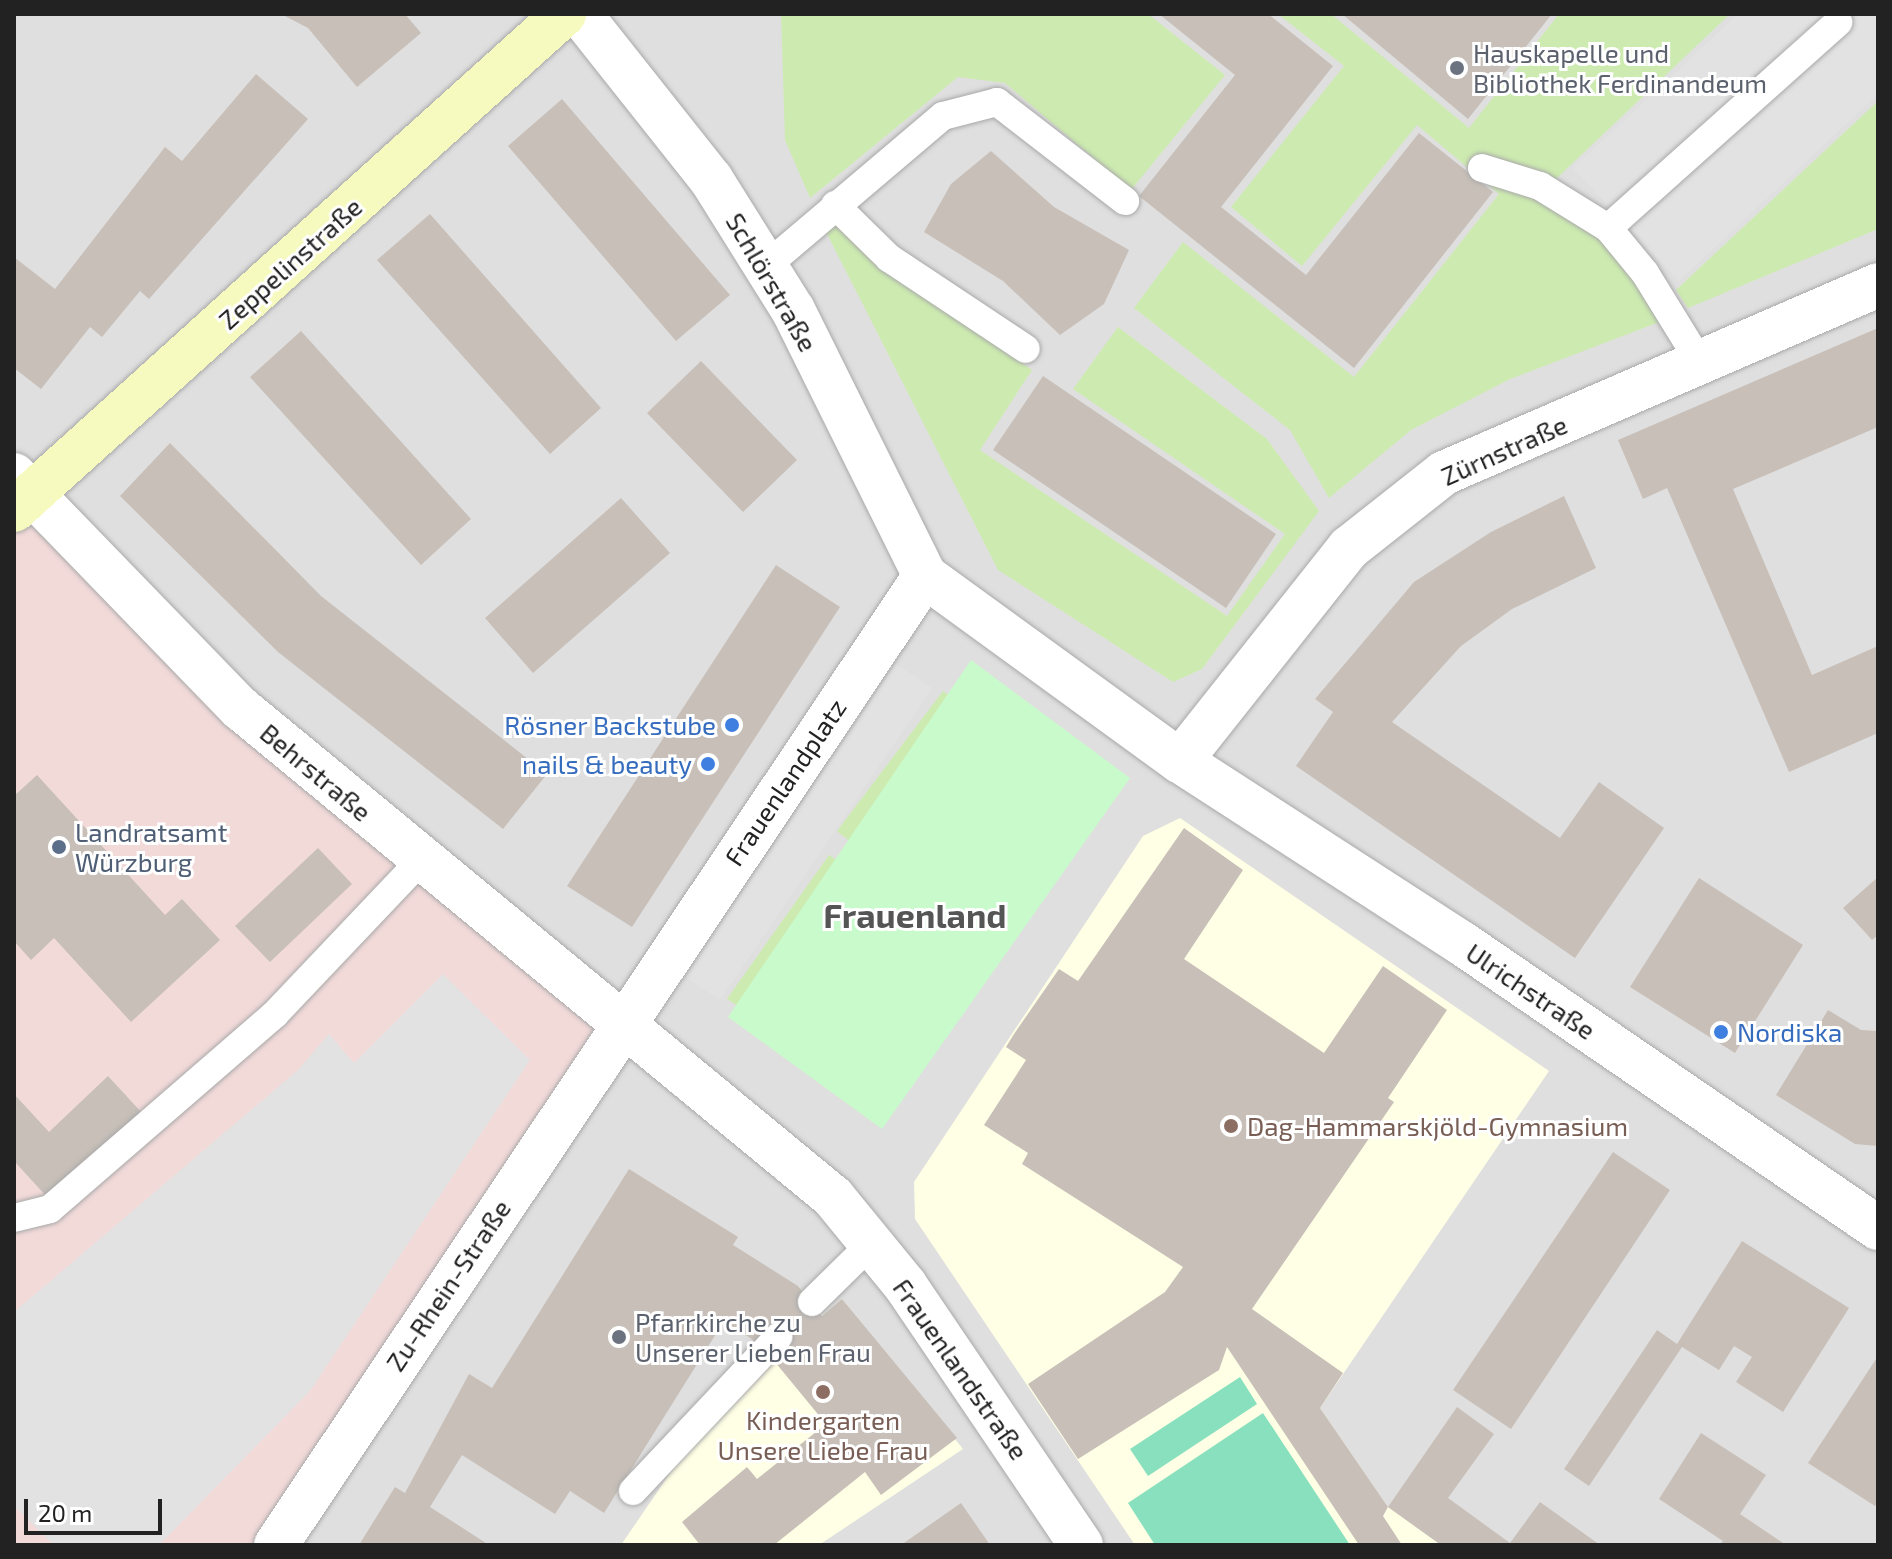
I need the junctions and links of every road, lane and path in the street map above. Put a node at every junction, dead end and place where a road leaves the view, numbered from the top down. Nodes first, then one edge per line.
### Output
1 (564, 14) edge
2 (580, 14) edge
3 (1838, 22) dead end
4 (1482, 168) dead end
5 (1125, 201) dead end
6 (835, 205) junction
7 (1608, 228) junction
8 (766, 266) junction
9 (1878, 285) edge
10 (1026, 349) dead end
11 (1701, 364) junction
12 (20, 493) edge
13 (925, 576) junction
14 (1180, 761) junction
15 (422, 859) junction
16 (623, 1026) junction
17 (14, 1218) edge
18 (1876, 1223) edge
19 (872, 1243) junction
20 (812, 1302) dead end
21 (778, 1337) dead end
22 (633, 1491) dead end
23 (276, 1545) edge
24 (1081, 1545) edge

1 - 12 street, Zeppelinstraße
2 - 8 street, Schlörstraße
3 - 7 lane
4 - 7 lane
5 - 6 lane
6 - 8 lane
6 - 10 lane
7 - 11 lane
8 - 13 street, Schlörstraße
9 - 11 street, Zürnstraße
11 - 14 street, Zürnstraße
12 - 15 street, Behrstraße
13 - 14 street
13 - 16 street, Frauenlandplatz
14 - 18 street, Ulrichstraße
15 - 16 street, Behrstraße
15 - 17 lane
16 - 19 street, Frauenlandstraße
16 - 23 street, Zu-Rhein-Straße
19 - 20 lane
19 - 24 street, Frauenlandstraße
21 - 22 lane

